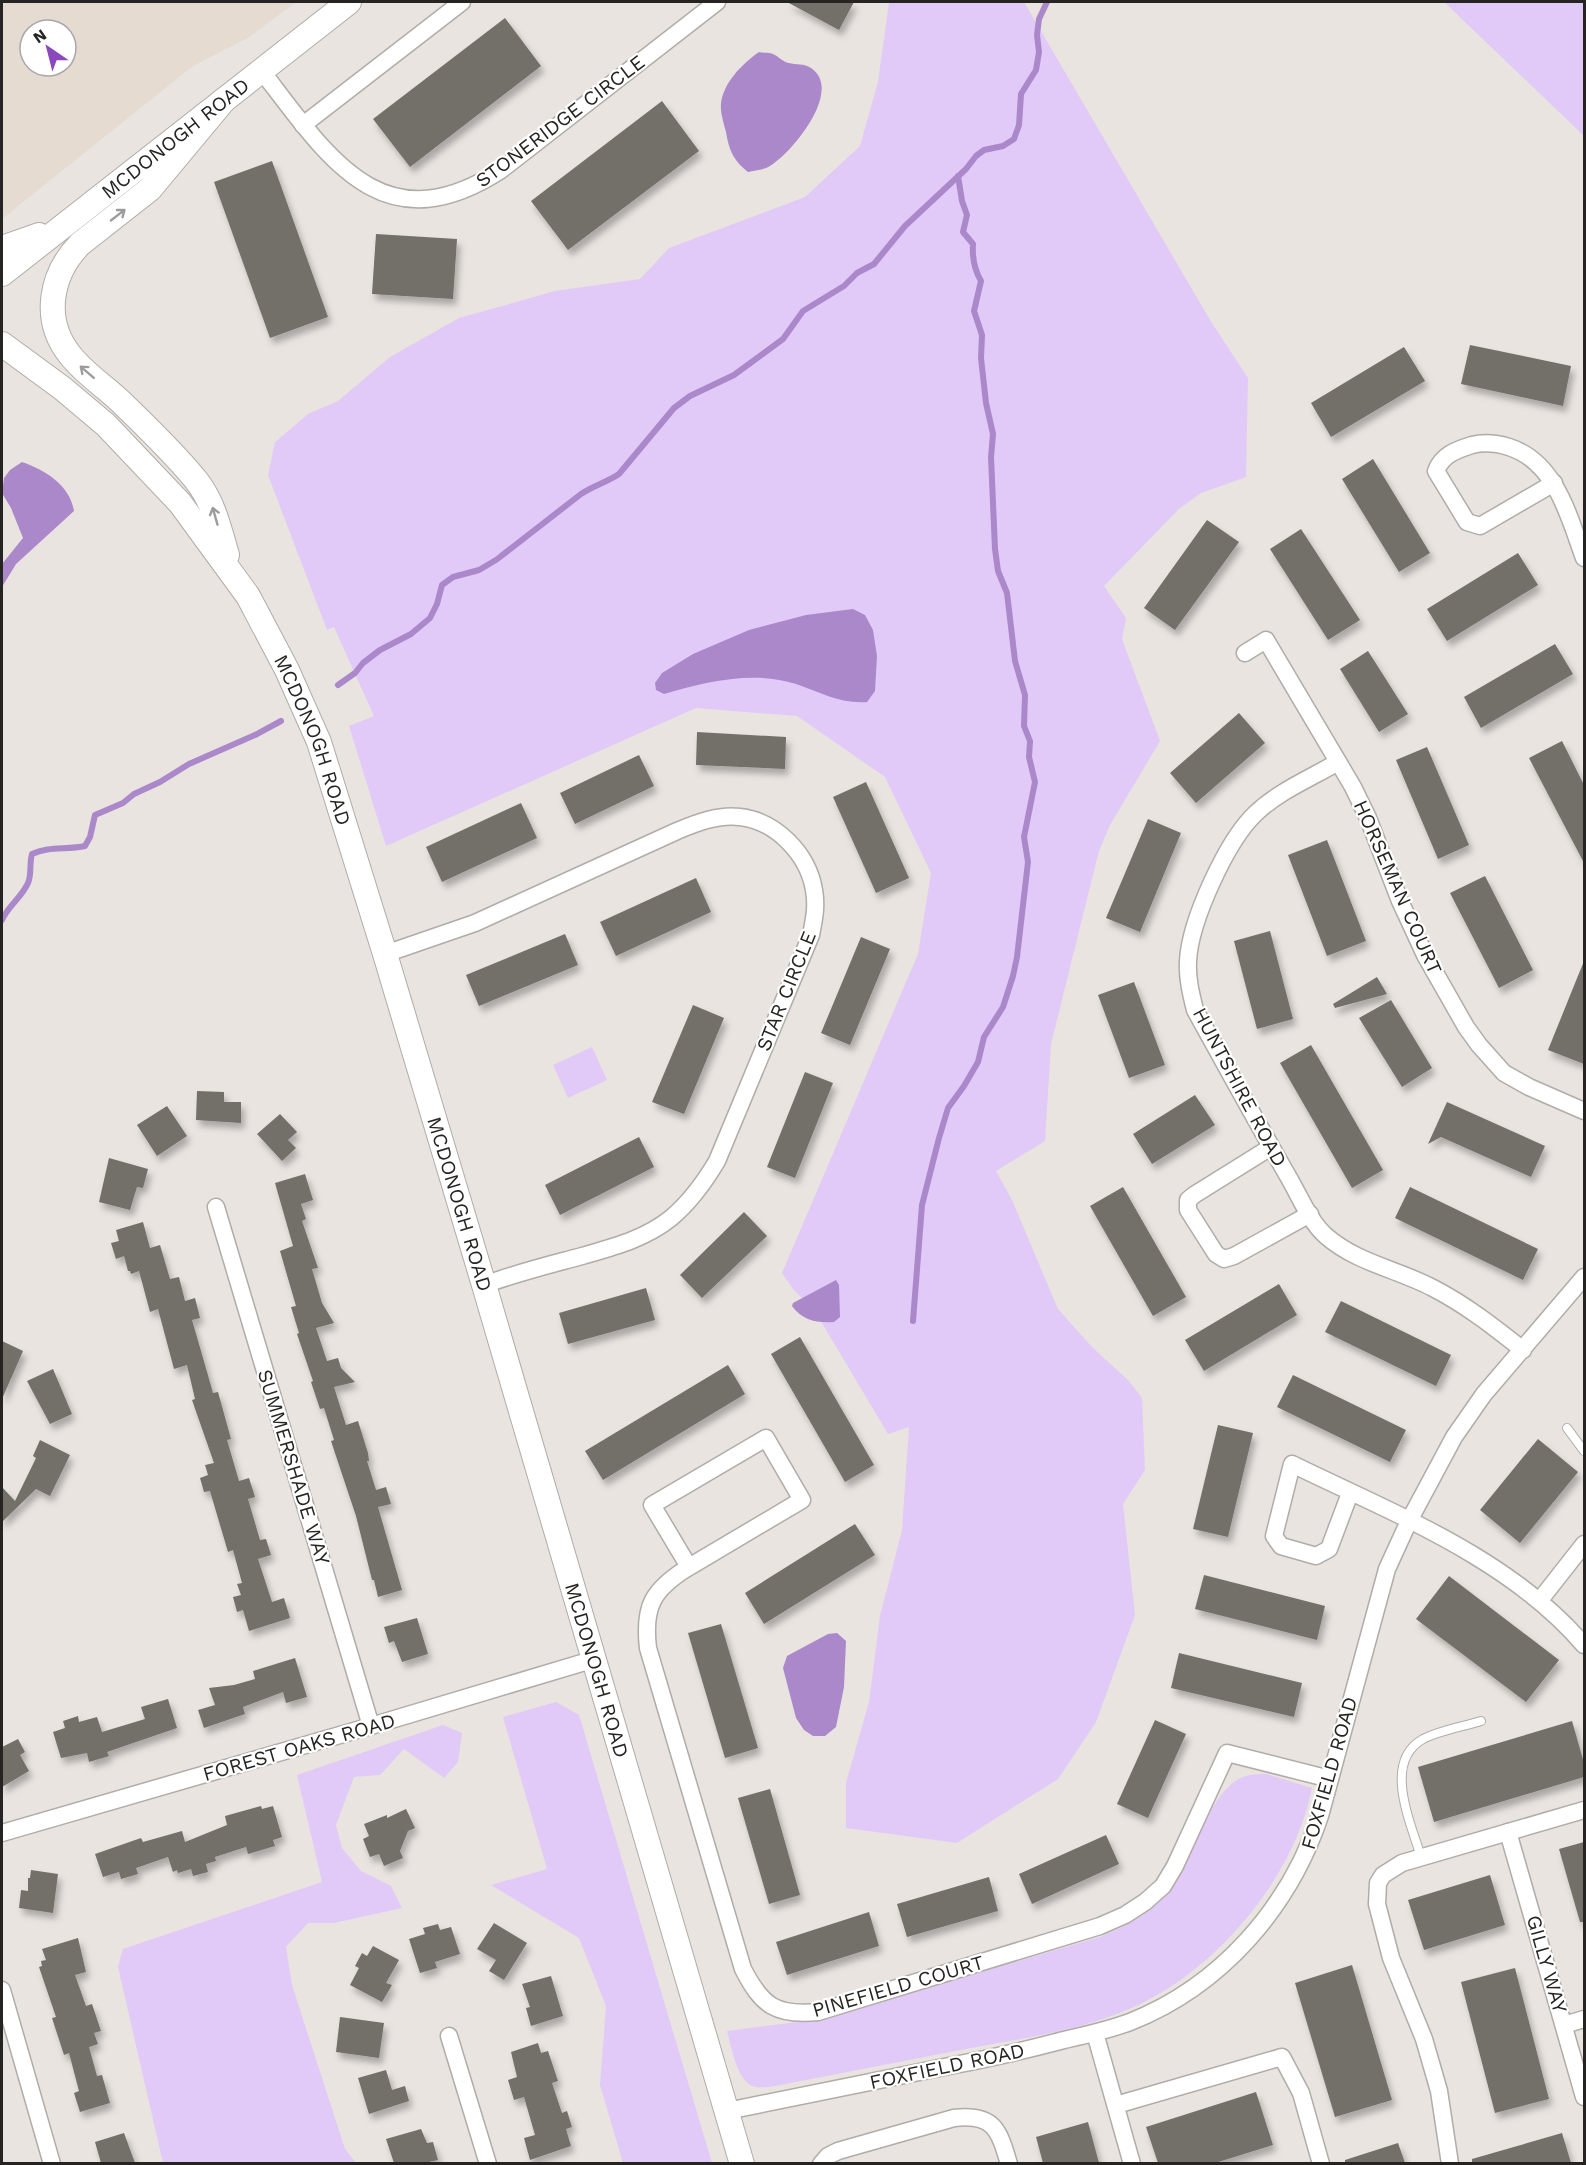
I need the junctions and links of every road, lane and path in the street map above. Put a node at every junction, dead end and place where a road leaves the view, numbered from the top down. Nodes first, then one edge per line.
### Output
1 (349, 2) edge
2 (462, 2) edge
3 (717, 2) edge
4 (261, 70) junction
5 (224, 100) junction
6 (303, 125) junction
7 (59, 228) junction
8 (2, 248) edge
9 (2, 274) edge
10 (2, 344) edge
11 (1554, 483) junction
12 (1584, 558) edge
13 (231, 572) junction
14 (1245, 653) dead end
15 (1338, 762) junction
16 (385, 954) junction
17 (1584, 1111) edge
18 (1271, 1148) junction
19 (216, 1207) dead end
20 (1310, 1214) junction
21 (1584, 1276) edge
22 (484, 1285) junction
23 (1523, 1350) junction
24 (1567, 1428) dead end
25 (1584, 1451) edge
26 (1350, 1493) junction
27 (1409, 1521) junction
28 (1584, 1544) edge
29 (689, 1567) junction
30 (1540, 1600) junction
31 (1584, 1645) edge
32 (595, 1659) junction
33 (1481, 1722) dead end
34 (371, 1726) junction
35 (1330, 1779) junction
36 (1584, 1810) edge
37 (1508, 1832) junction
38 (2, 1833) edge
39 (1421, 1857) junction
40 (2, 1990) edge
41 (1584, 2019) edge
42 (1564, 2025) junction
43 (1095, 2033) junction
44 (449, 2036) dead end
45 (1584, 2097) edge
46 (1116, 2105) junction
47 (727, 2111) junction
48 (52, 2163) edge
49 (488, 2163) edge
50 (742, 2163) edge
51 (821, 2163) edge
52 (1009, 2163) edge
53 (1132, 2163) edge
54 (1321, 2163) edge
55 (1450, 2163) edge

1 - 4 main road, MCDONOGH ROAD
2 - 6 street
3 - 6 street, STONERIDGE CIRCLE
4 - 5 main road, MCDONOGH ROAD
4 - 6 street, STONERIDGE CIRCLE
5 - 7 main road, MCDONOGH ROAD
13 -> 5 main road
7 - 8 main road
7 - 9 main road, MCDONOGH ROAD
10 - 13 main road, MCDONOGH ROAD
11 - 11 street
11 - 12 street
13 - 16 main road, MCDONOGH ROAD
14 - 15 street, HORSEMAN COURT
15 - 17 street, HORSEMAN COURT
15 - 18 street, HUNTSHIRE ROAD
16 - 22 main road, MCDONOGH ROAD
16 - 22 street, STAR CIRCLE
18 - 20 street, HUNTSHIRE ROAD
18 - 20 street
19 - 34 street, SUMMERSHADE WAY
20 - 23 street, HUNTSHIRE ROAD
21 - 23 street, FOXFIELD ROAD
22 - 32 main road, MCDONOGH ROAD
23 - 27 street, FOXFIELD ROAD
24 - 25 lane
26 - 26 street
26 - 27 street
27 - 30 street
27 - 35 street, FOXFIELD ROAD
28 - 30 street
29 - 29 street, PINEFIELD COURT
29 - 35 street, PINEFIELD COURT
30 - 31 street
32 - 34 street, FOREST OAKS ROAD
32 - 47 main road, MCDONOGH ROAD
33 - 39 lane
34 - 38 street, FOREST OAKS ROAD
35 - 43 street, FOXFIELD ROAD
36 - 37 street
37 - 39 street
37 - 42 street, GILLY WAY
39 - 55 street
40 - 48 street
41 - 42 street
42 - 45 street, GILLY WAY
43 - 46 street
43 - 47 street, FOXFIELD ROAD
44 - 49 street
46 - 53 street
46 - 54 street
47 - 50 main road, MCDONOGH ROAD
51 - 52 street

